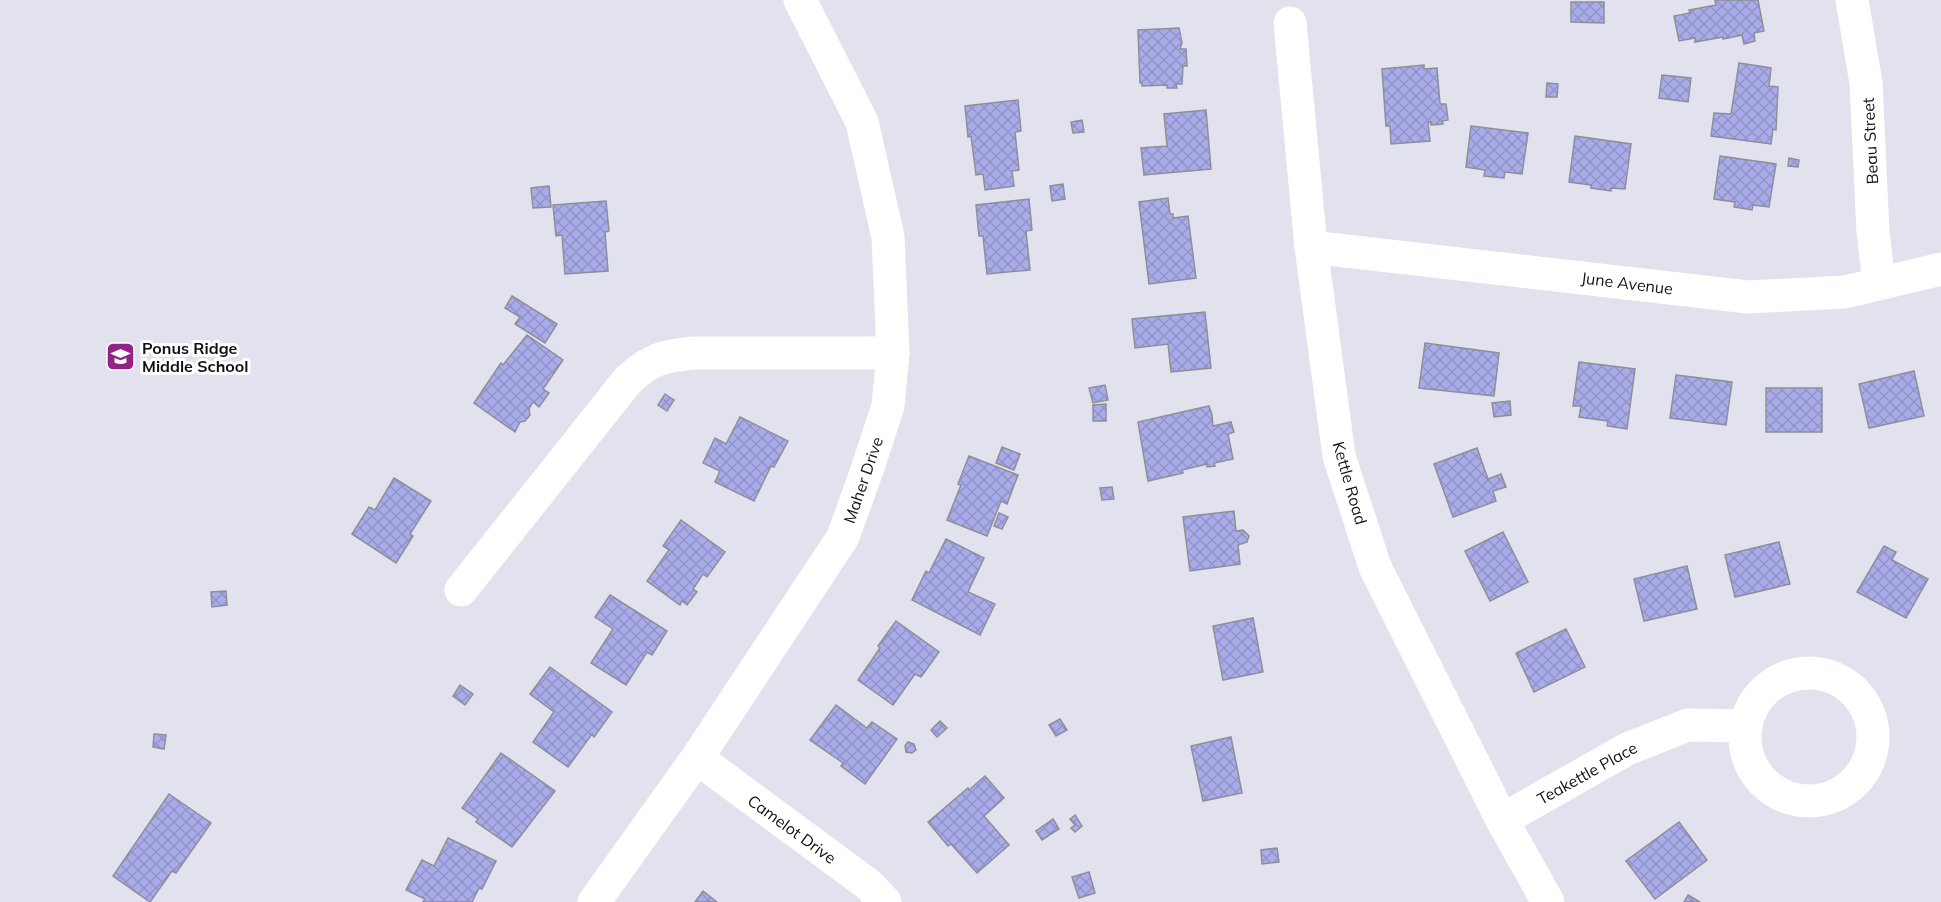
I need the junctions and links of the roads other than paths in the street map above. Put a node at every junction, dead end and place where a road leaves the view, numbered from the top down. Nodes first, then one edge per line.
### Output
1 (800, 0) edge
2 (1852, 0) edge
3 (1290, 23) dead end
4 (1311, 247) junction
5 (1941, 269) edge
6 (1879, 283) junction
7 (893, 353) junction
8 (461, 590) dead end
9 (1746, 726) dead end
10 (697, 758) junction
11 (1502, 820) junction
12 (594, 902) edge
13 (885, 902) edge
14 (1548, 902) edge

1 - 7 street, Maher Drive
2 - 6 street, Beau Street
3 - 4 street, Kettle Road
4 - 6 street, June Avenue
4 - 11 street, Kettle Road
5 - 6 street, June Avenue
7 - 8 street
7 - 10 street, Maher Drive
9 - 11 street, Teakettle Place
10 - 12 street, Maher Drive
10 - 13 street, Camelot Drive
11 - 14 street, Kettle Road

